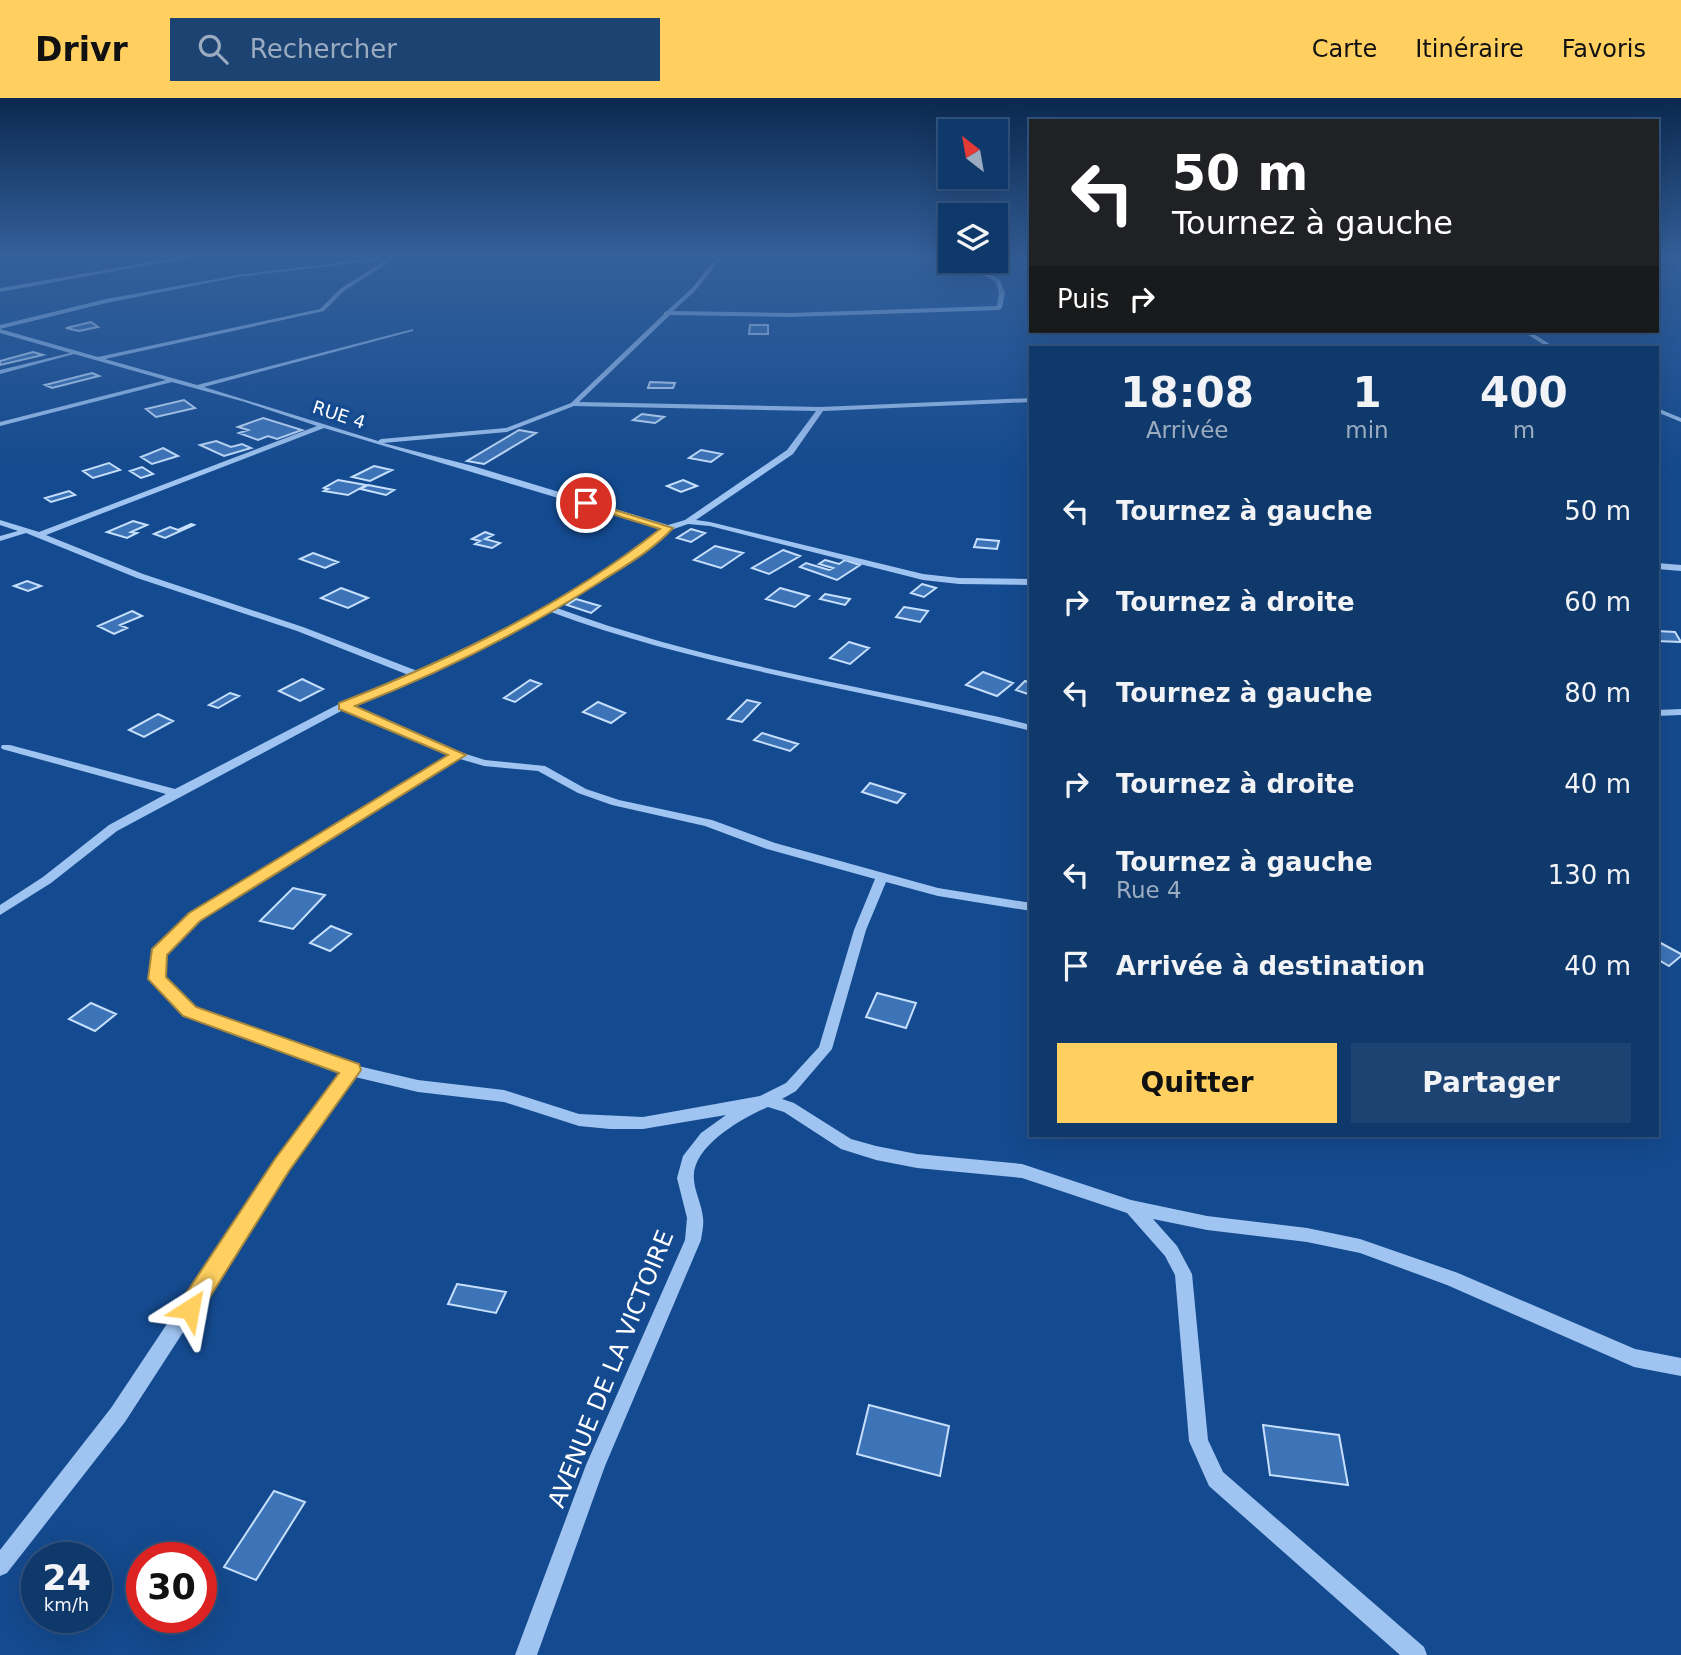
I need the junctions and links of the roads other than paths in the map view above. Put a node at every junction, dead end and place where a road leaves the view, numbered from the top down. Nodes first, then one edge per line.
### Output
1 (241, 328) edge
2 (652, 328) edge
3 (0, 329) edge
4 (411, 330) dead end
5 (1528, 333) edge
6 (1550, 346) edge
7 (72, 354) junction
8 (93, 360) junction
9 (0, 372) edge
10 (173, 380) junction
11 (195, 387) junction
12 (1029, 400) edge
13 (573, 404) junction
14 (821, 409) junction
15 (1659, 411) edge
16 (1681, 419) edge
17 (0, 424) edge
18 (324, 426) junction
19 (372, 442) junction
20 (0, 522) edge
21 (688, 522) junction
22 (668, 528) junction
23 (26, 531) junction
24 (39, 535) junction
25 (0, 539) edge
26 (1659, 566) edge
27 (1681, 568) edge
28 (1029, 582) edge
29 (550, 609) junction
30 (420, 676) junction
31 (343, 706) junction
32 (1681, 712) edge
33 (1659, 713) edge
34 (1029, 727) edge
35 (6, 747) dead end
36 (459, 755) junction
37 (175, 793) junction
38 (882, 876) junction
39 (1029, 907) edge
40 (0, 911) edge
41 (352, 1070) junction
42 (768, 1101) junction
43 (1131, 1207) junction
44 (1681, 1367) edge
45 (0, 1566) edge
46 (526, 1655) edge
47 (1416, 1655) edge

1 - 8 street
2 - 13 street
3 - 7 street, RUE 4
4 - 11 street
5 - 6 street
7 - 8 street, RUE 4
7 - 9 street
8 - 10 street, RUE 4
10 - 11 street, RUE 4
10 - 17 street
11 - 18 street, RUE 4
12 - 14 street
13 - 14 street
13 - 19 street
14 - 21 street
15 - 16 street
18 - 19 street, RUE 4
18 - 24 street
19 - 22 street, RUE 4
20 - 23 street
21 - 22 street
21 - 28 street
22 - 29 street
23 - 24 street
23 - 25 street
24 - 30 street
26 - 27 street
29 - 30 street
29 - 34 street
30 - 31 street
31 - 36 street
31 - 37 street
32 - 33 street
35 - 37 street
36 - 38 street
36 - 41 street
37 - 40 street
38 - 39 street
38 - 42 street, AVENUE DE LA VICTOIRE
41 - 42 street
41 - 45 street
42 - 43 street
42 - 46 street, AVENUE DE LA VICTOIRE
43 - 44 street
43 - 47 street

